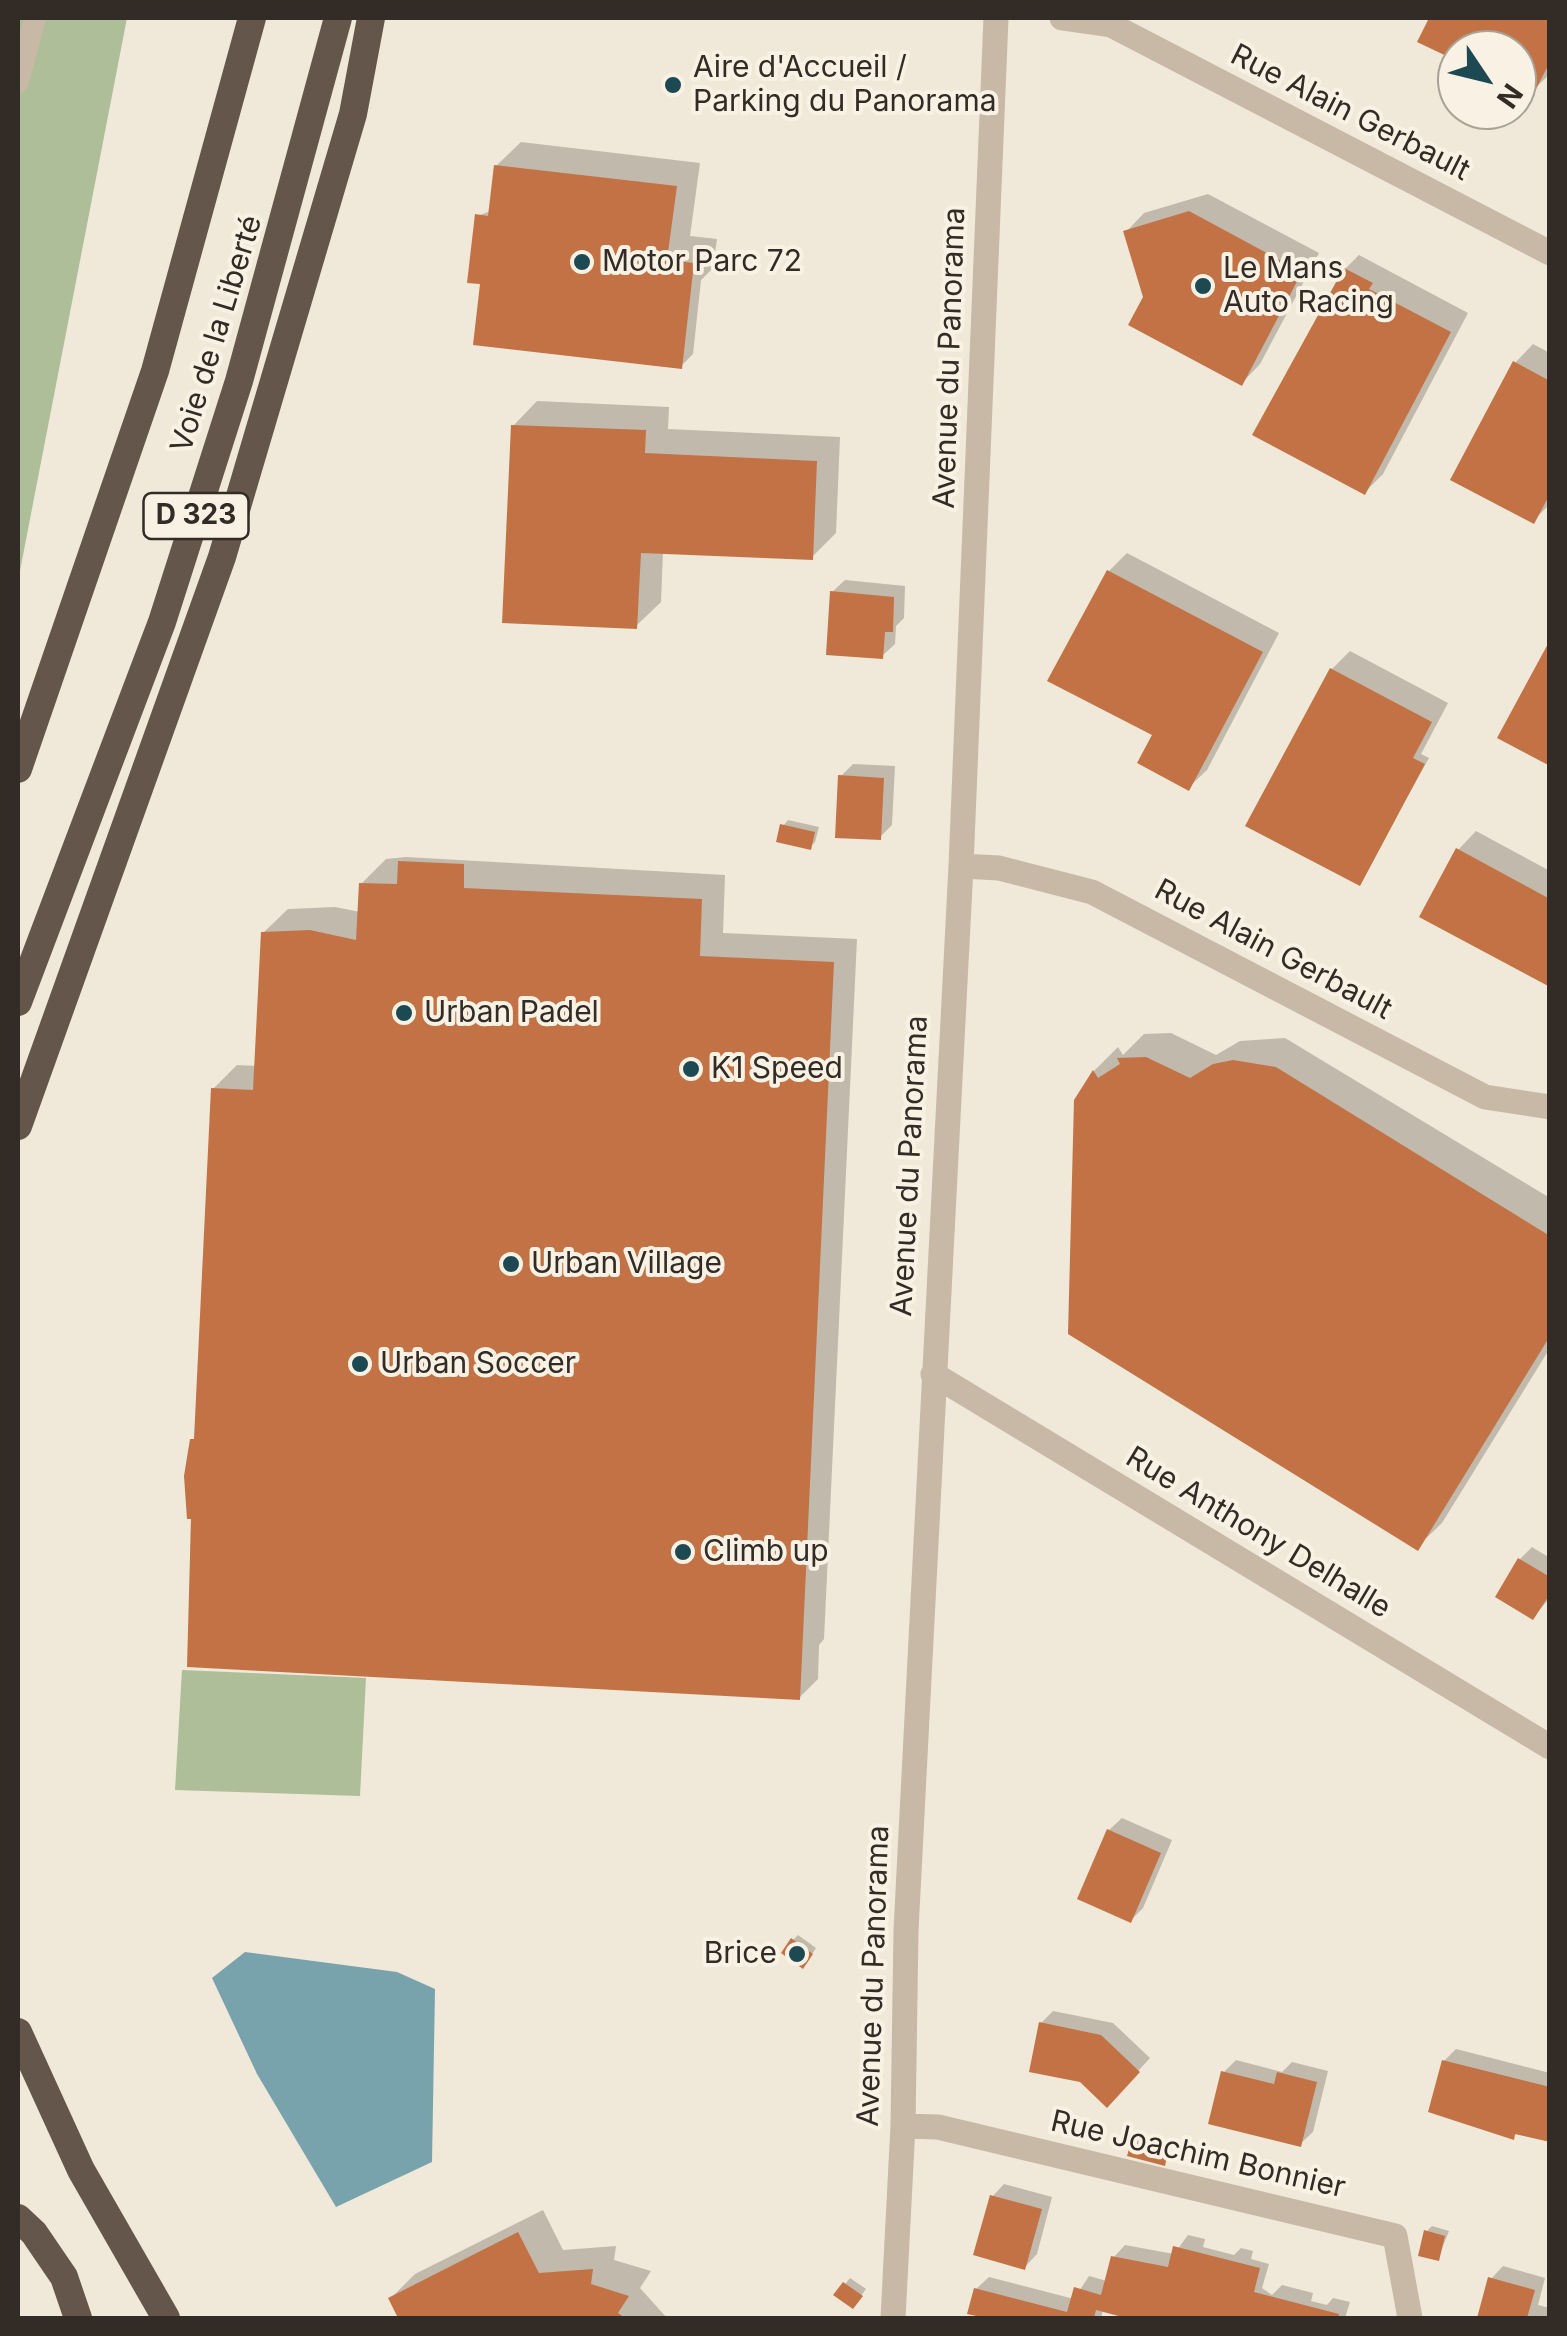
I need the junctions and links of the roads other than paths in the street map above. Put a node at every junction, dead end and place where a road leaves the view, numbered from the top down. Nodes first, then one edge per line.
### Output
1 (36, 18) edge
2 (252, 18) edge
3 (338, 18) edge
4 (371, 18) edge
5 (996, 18) edge
6 (1062, 18) edge
7 (18, 82) edge
8 (1550, 253) edge
9 (18, 769) edge
10 (961, 866) junction
11 (18, 1002) edge
12 (1550, 1107) edge
13 (18, 1126) edge
14 (933, 1374) junction
15 (1550, 1747) edge
16 (18, 2032) edge
17 (903, 2126) junction
18 (18, 2218) edge
19 (78, 2318) edge
20 (166, 2318) edge
21 (892, 2318) edge
22 (1410, 2318) edge

1 - 7 lane
2 - 9 highway, Voie de la Liberté / D 323
3 - 11 highway, Voie de la Liberté / D 323
4 - 13 highway
5 - 10 street, Avenue du Panorama
6 - 8 street, Rue Alain Gerbault
10 - 12 street, Rue Alain Gerbault
10 - 14 street, Avenue du Panorama
14 - 15 street, Rue Anthony Delhalle
14 - 17 street, Avenue du Panorama
16 - 20 highway
17 - 21 street, Avenue du Panorama
17 - 22 street, Rue Joachim Bonnier
18 - 19 highway

